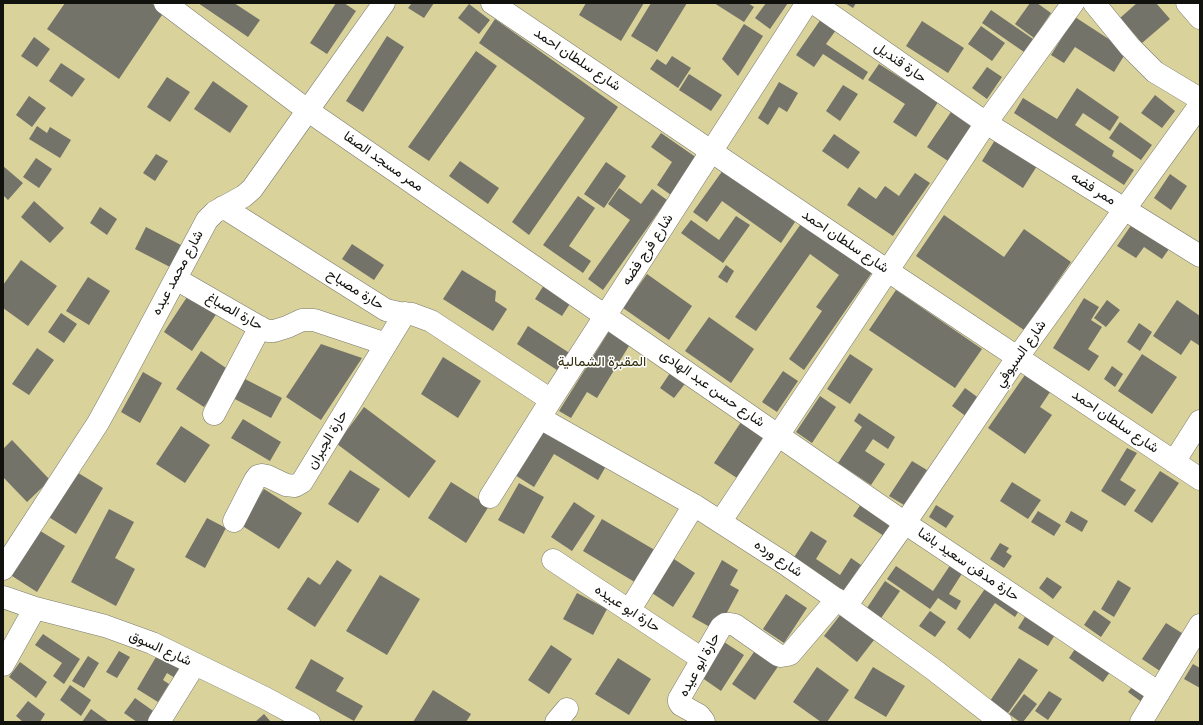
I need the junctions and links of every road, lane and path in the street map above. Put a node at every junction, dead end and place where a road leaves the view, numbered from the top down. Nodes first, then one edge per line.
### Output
1 (165, 3) edge
2 (384, 3) edge
3 (492, 3) edge
4 (807, 3) edge
5 (814, 3) edge
6 (1073, 3) edge
7 (1094, 3) edge
8 (1187, 3) edge
9 (1200, 18) edge
10 (1200, 99) edge
11 (1200, 105) edge
12 (308, 110) junction
13 (986, 123) junction
14 (712, 151) junction
15 (223, 207) junction
16 (1124, 208) junction
17 (1200, 256) edge
18 (888, 271) junction
19 (176, 279) junction
20 (405, 313) junction
21 (605, 316) junction
22 (260, 327) junction
23 (386, 344) junction
24 (1017, 358) junction
25 (546, 409) junction
26 (214, 414) dead end
27 (1200, 421) edge
28 (778, 435) junction
29 (1174, 462) junction
30 (1200, 479) edge
31 (490, 497) dead end
32 (694, 505) junction
33 (234, 521) dead end
34 (721, 521) junction
35 (905, 523) junction
36 (552, 560) dead end
37 (3, 569) edge
38 (3, 597) edge
39 (842, 603) junction
40 (35, 608) junction
41 (629, 611) junction
42 (1200, 625) edge
43 (702, 659) junction
44 (195, 664) junction
45 (3, 665) edge
46 (1159, 693) junction
47 (159, 722) edge
48 (309, 722) edge
49 (704, 722) edge
50 (1001, 722) edge
51 (1141, 722) edge

1 - 12 street, ممر مسجد الصفا
2 - 12 street, شارع محمد عبده
3 - 14 street, شارع سلطان احمد
4 - 14 street, شارع فرج فضه
5 - 13 street, حارة قنديل
6 - 13 street
7 - 10 street
8 - 9 street
11 - 16 street, شارع السيوفي
12 - 15 street, شارع محمد عبده
12 - 21 street, ممر مسجد الصفا
13 - 16 street, ممر فضه
13 - 18 street
14 - 18 street, شارع سلطان احمد
14 - 21 street, شارع فرج فضه
15 - 19 street, شارع محمد عبده
15 - 20 street, حارة مصباح
16 - 17 street, ممر فضه
16 - 24 street, شارع السيوفي
18 - 24 street, شارع سلطان احمد
18 - 28 street
19 - 22 street, حارة الصباغ
19 - 37 street, شارع محمد عبده
20 - 23 street, حارة الجبران
20 - 25 street, حارة مصباح
21 - 25 street, شارع فرج فضه
21 - 28 street, شارع حسن عبد الهادى
22 - 23 street, حارة الصباغ
22 - 26 street
23 - 33 street, حارة الجبران
24 - 29 street, شارع سلطان احمد
24 - 35 street, شارع السيوفي
25 - 31 street, شارع فرج فضه
25 - 32 street, شارع ورده
27 - 29 street
28 - 34 street
28 - 35 street, حارة مدفن سعيد باشا
29 - 30 street, شارع سلطان احمد
32 - 34 street, شارع ورده
32 - 41 street
34 - 39 street, شارع ورده
35 - 39 street, شارع السيوفي
35 - 46 street, حارة مدفن سعيد باشا
36 - 41 street, حارة ابو عبيده
38 - 40 street, شارع السوق
39 - 43 street, حارة ابو عيده
39 - 50 street, شارع ورده
40 - 44 street, شارع السوق
40 - 45 street
41 - 43 street, حارة ابو عبيده
42 - 46 street
43 - 49 street, حارة ابو عيده
44 - 47 street
44 - 48 street, شارع السوق
46 - 51 street

